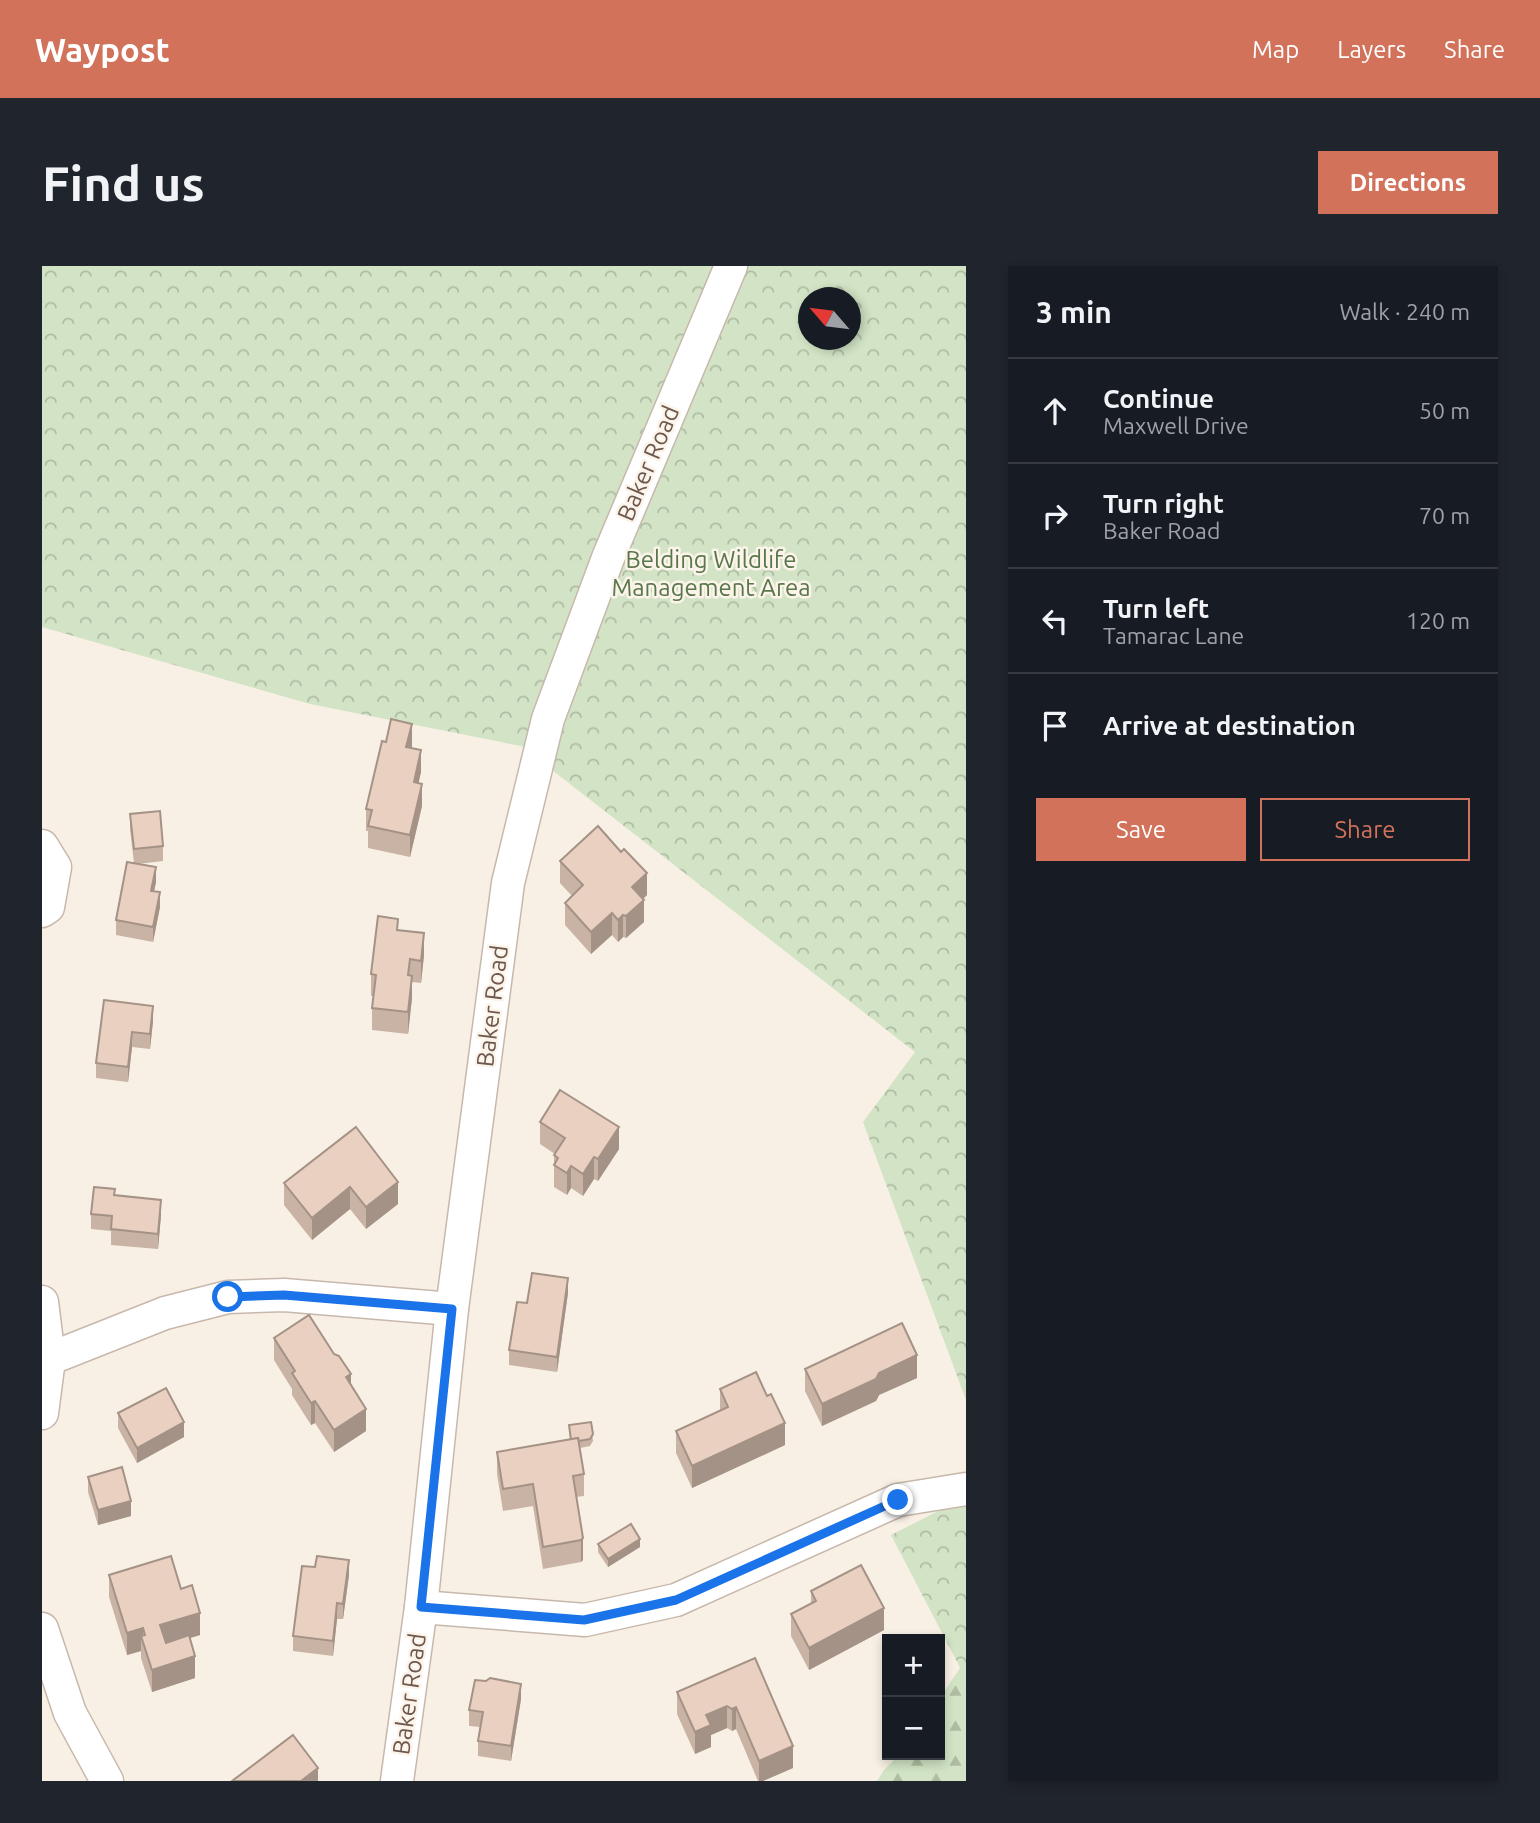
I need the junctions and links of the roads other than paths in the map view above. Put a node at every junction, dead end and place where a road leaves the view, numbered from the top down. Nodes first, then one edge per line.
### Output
1 (731, 266) edge
2 (42, 846) edge
3 (42, 911) edge
4 (42, 1302) edge
5 (452, 1309) junction
6 (49, 1359) junction
7 (42, 1413) edge
8 (966, 1489) edge
9 (421, 1607) junction
10 (42, 1629) edge
11 (107, 1781) edge
12 (397, 1781) edge

1 - 5 street, Baker Road
2 - 3 street
4 - 6 street
5 - 6 street
5 - 9 street, Baker Road
6 - 7 street
8 - 9 street
9 - 12 street, Baker Road
10 - 11 street

